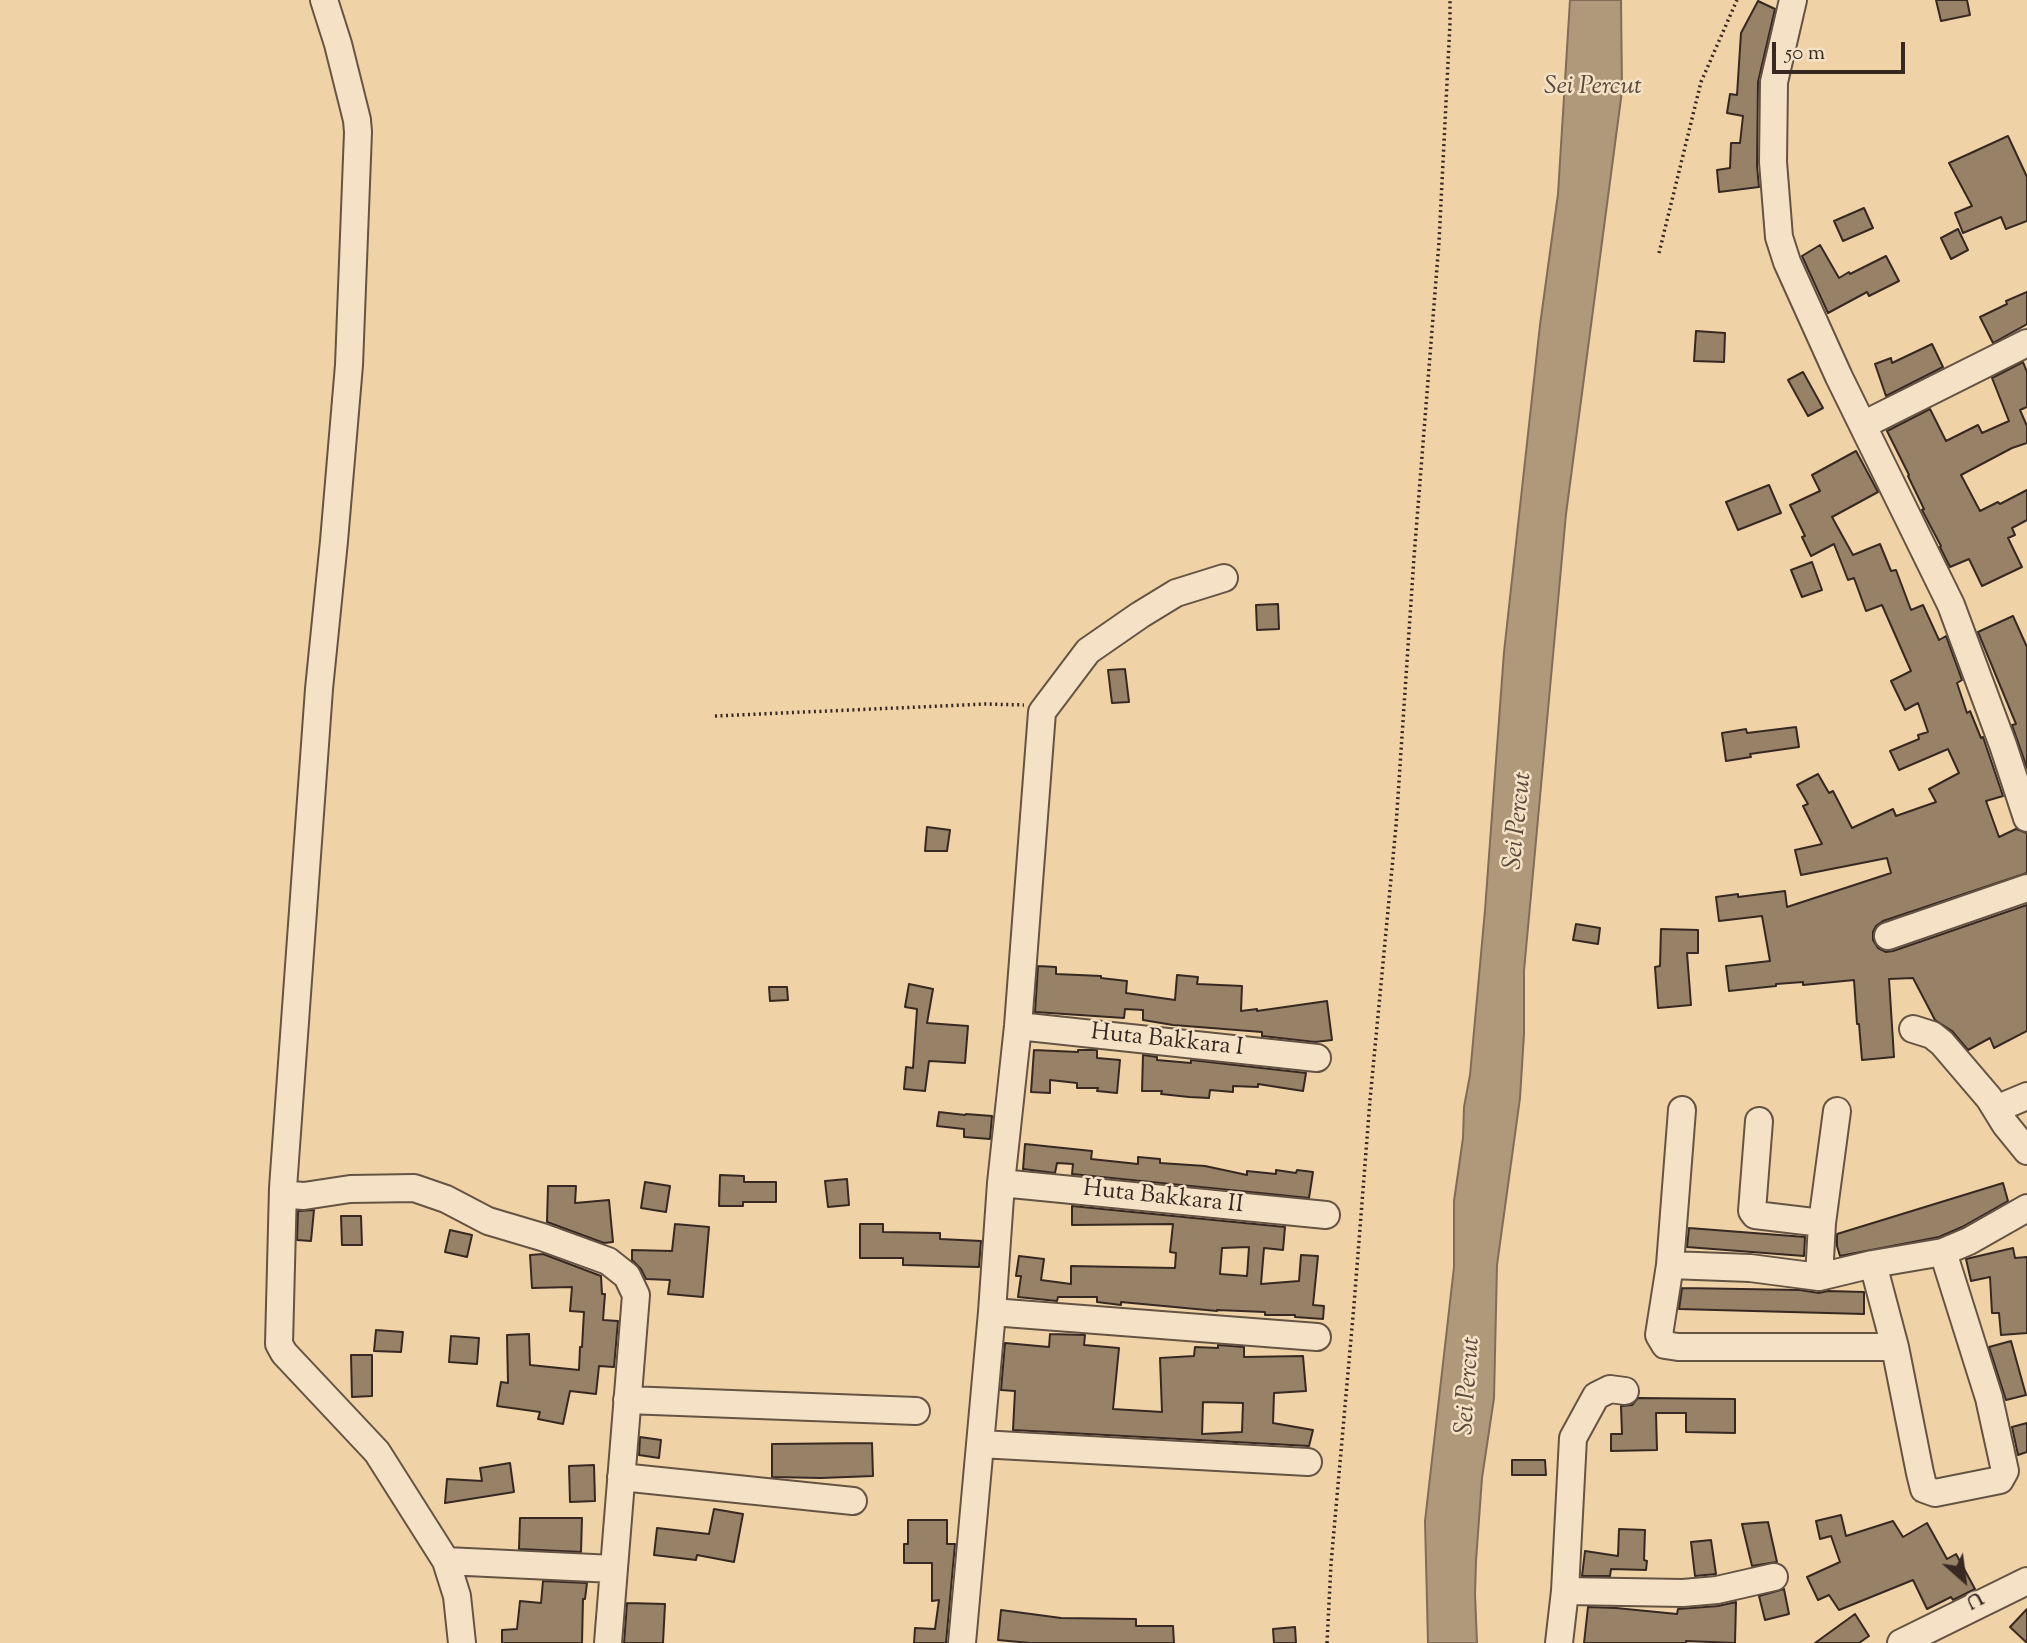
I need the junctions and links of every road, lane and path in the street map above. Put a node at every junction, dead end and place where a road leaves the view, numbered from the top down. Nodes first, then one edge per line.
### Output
1 (324, 0) edge
2 (1450, 0) edge
3 (1737, 0) edge
4 (1793, 0) edge
5 (1658, 253) dead end
6 (2027, 343) edge
7 (1863, 425) junction
8 (1224, 578) dead end
9 (1042, 712) junction
10 (715, 716) dead end
11 (2016, 746) edge
12 (2027, 818) edge
13 (2027, 888) edge
14 (1888, 936) dead end
15 (1018, 1026) junction
16 (1913, 1028) dead end
17 (1317, 1058) dead end
18 (2027, 1096) edge
19 (1996, 1109) junction
20 (1682, 1110) dead end
21 (1838, 1111) dead end
22 (1759, 1121) dead end
23 (2027, 1150) edge
24 (1000, 1183) junction
25 (284, 1191) junction
26 (2027, 1208) edge
27 (1326, 1215) dead end
28 (1822, 1223) junction
29 (1943, 1252) junction
30 (1873, 1264) junction
31 (1670, 1265) junction
32 (1819, 1276) junction
33 (992, 1312) junction
34 (1318, 1337) dead end
35 (1895, 1347) junction
36 (1625, 1391) dead end
37 (627, 1400) junction
38 (916, 1411) dead end
39 (980, 1444) junction
40 (1308, 1462) dead end
41 (621, 1477) junction
42 (853, 1500) dead end
43 (446, 1561) junction
44 (614, 1569) junction
45 (1774, 1577) dead end
46 (2027, 1581) edge
47 (1565, 1591) junction
48 (462, 1643) edge
49 (608, 1643) edge
50 (962, 1643) edge
51 (1326, 1643) edge
52 (1559, 1643) edge
53 (1901, 1643) edge

1 - 25 street
2 - 51 path
3 - 5 path
4 - 7 street
6 - 7 street
7 - 11 street
8 - 9 street
9 - 10 path
9 - 15 street
11 - 12 street
13 - 14 street
15 - 17 street, Huta Bakkara I
15 - 24 street
16 - 19 street
18 - 19 street
19 - 23 street
20 - 31 street
21 - 28 street
22 - 28 street
24 - 27 street, Huta Bakkara II
24 - 33 street
25 - 37 street
25 - 43 street
26 - 29 street
28 - 32 street
29 - 30 street
29 - 35 street
30 - 32 street
30 - 35 street
31 - 32 street
31 - 35 street
33 - 34 street
33 - 39 street
36 - 47 street
37 - 38 street
37 - 41 street
39 - 40 street
39 - 50 street
41 - 42 street
41 - 44 street
43 - 44 street
43 - 48 street
44 - 49 street
45 - 47 street
46 - 53 street
47 - 52 street

